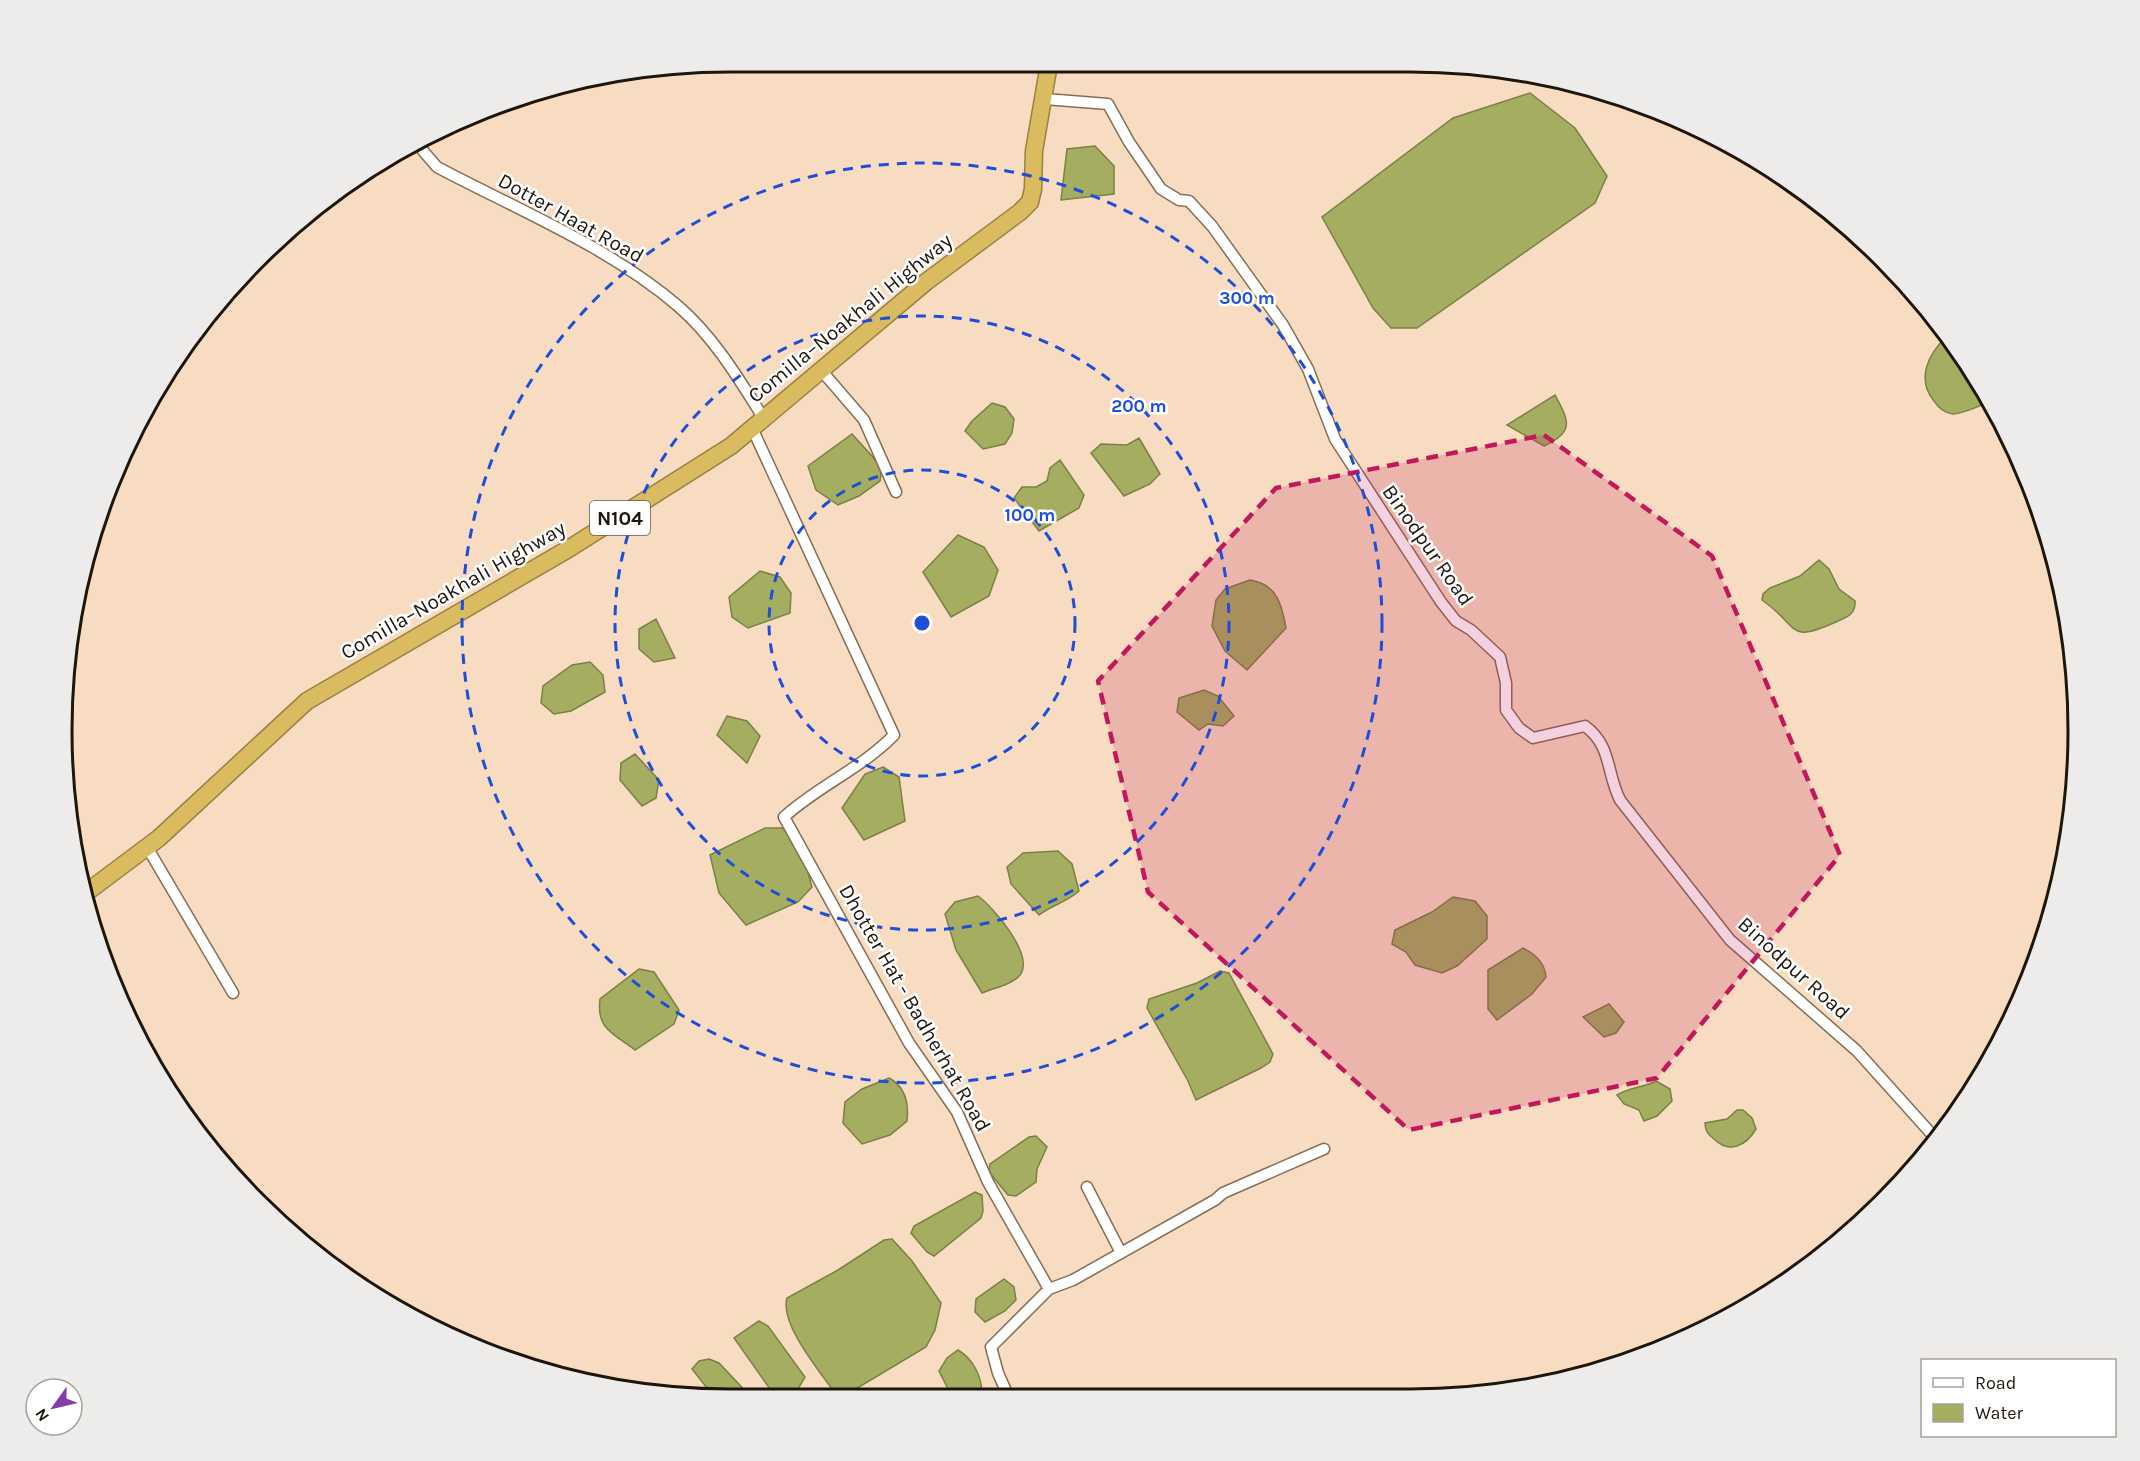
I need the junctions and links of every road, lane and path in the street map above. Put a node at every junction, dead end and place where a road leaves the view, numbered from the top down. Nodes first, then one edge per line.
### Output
1 (1048, 72) edge
2 (1045, 99) junction
3 (422, 149) edge
4 (821, 370) junction
5 (758, 423) junction
6 (896, 492) dead end
7 (147, 847) junction
8 (91, 889) edge
9 (233, 993) dead end
10 (1931, 1133) edge
11 (1324, 1149) dead end
12 (1087, 1187) dead end
13 (1120, 1251) junction
14 (1049, 1289) junction
15 (1005, 1389) edge

1 - 2 highway, Comilla–Noakhali Highway / N104
2 - 4 highway, Comilla–Noakhali Highway / N104
2 - 10 street, Binodpur Road
3 - 5 street, Dotter Haat Road
4 - 5 highway, Comilla–Noakhali Highway / N104
4 - 6 street
5 - 7 highway, Comilla–Noakhali Highway / N104
5 - 14 street, Dhotter Hat - Badherhat Road
7 - 8 highway, Comilla–Noakhali Highway / N104
7 - 9 street
11 - 13 street
12 - 13 street
13 - 14 street
14 - 15 street

